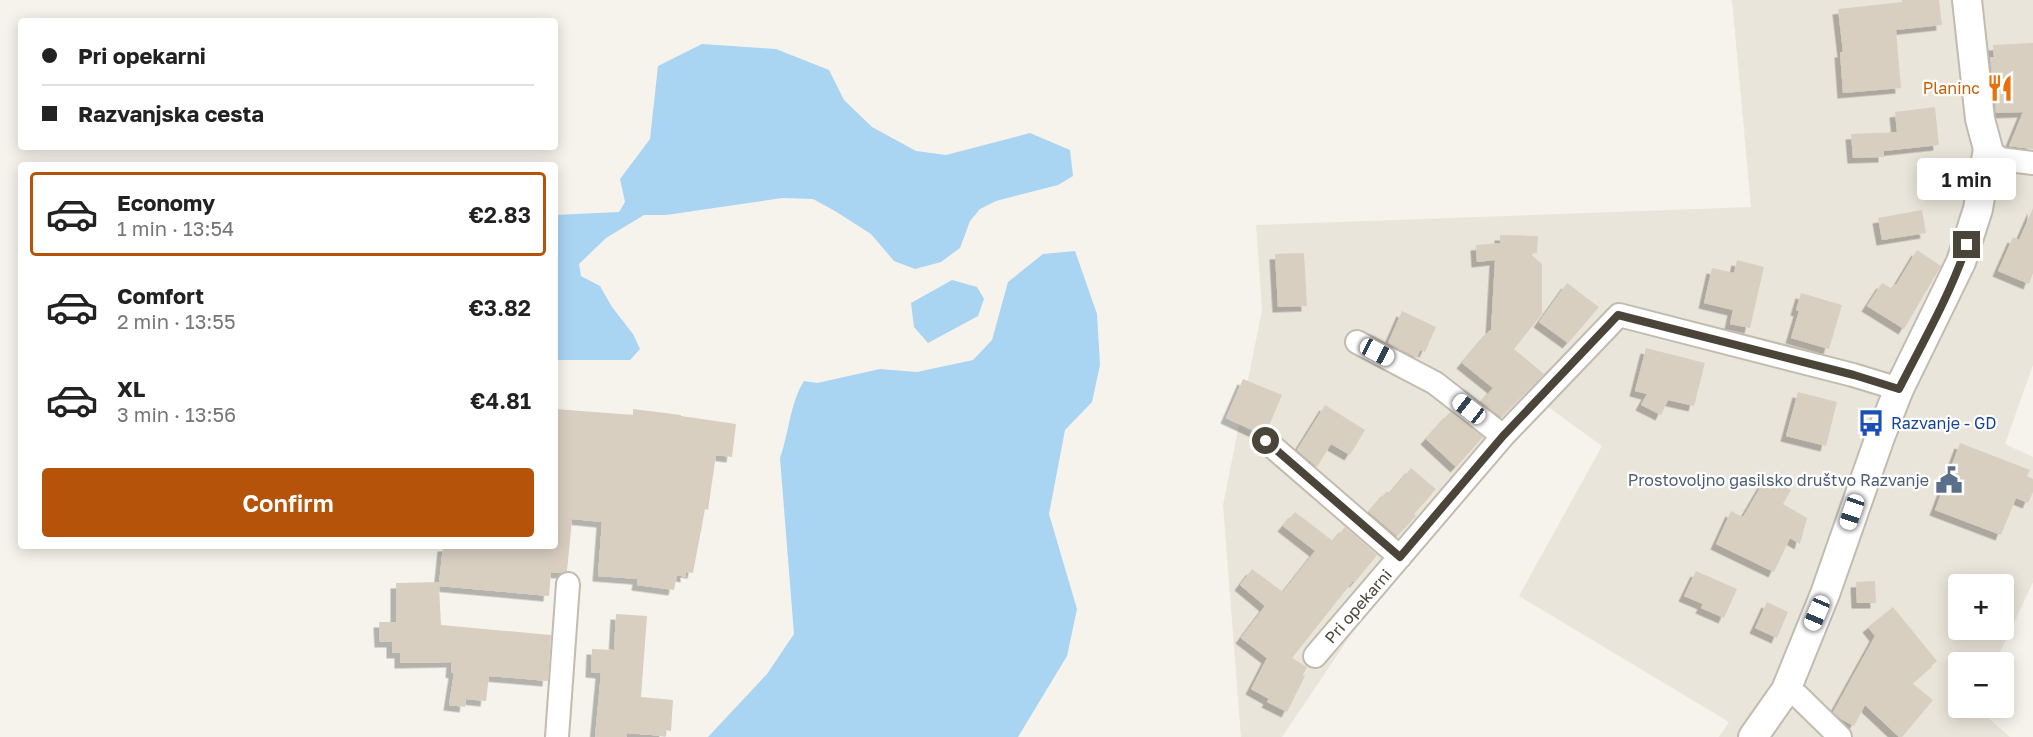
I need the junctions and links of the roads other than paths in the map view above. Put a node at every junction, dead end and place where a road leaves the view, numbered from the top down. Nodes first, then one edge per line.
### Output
1 (1967, 0) edge
2 (1994, 154) junction
3 (2033, 163) edge
4 (1357, 342) dead end
5 (1899, 389) junction
6 (1503, 436) junction
7 (1266, 441) dead end
8 (1400, 557) junction
9 (568, 584) dead end
10 (1316, 656) dead end
11 (1786, 690) junction
12 (556, 737) edge
13 (1753, 737) edge
14 (1839, 737) edge

1 - 2 street
2 - 3 street
2 - 5 street
4 - 6 street
5 - 6 street, Pri opekarni
5 - 11 street
6 - 8 street, Pri opekarni
7 - 8 street, Pri opekarni
8 - 10 street, Pri opekarni
9 - 12 street
11 - 13 street
11 - 14 street

